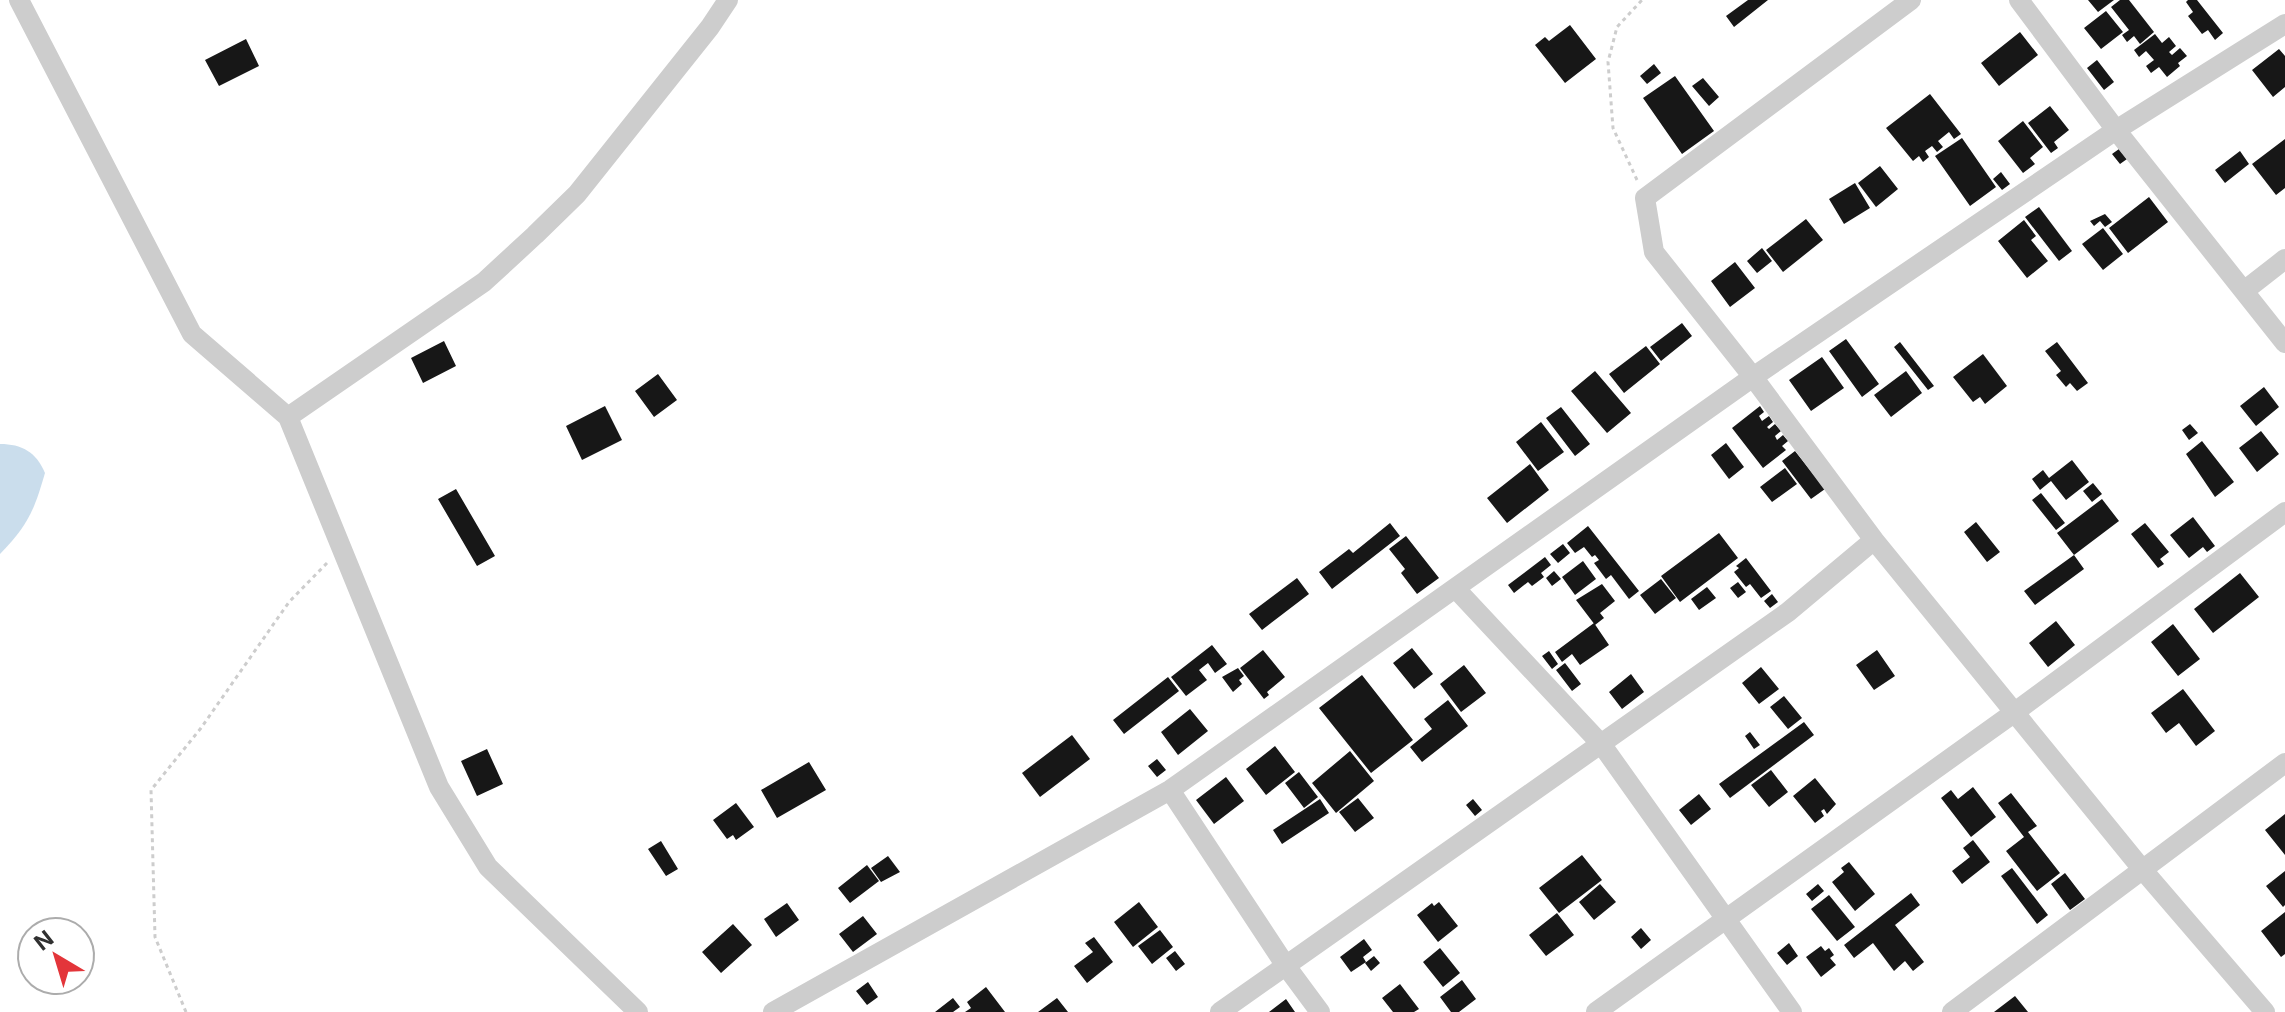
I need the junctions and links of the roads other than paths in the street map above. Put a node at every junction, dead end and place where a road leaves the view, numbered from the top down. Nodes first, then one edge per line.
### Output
1 (19, 0) edge
2 (728, 0) edge
3 (1911, 0) edge
4 (2019, 0) edge
5 (2285, 24) edge
6 (2116, 130) junction
7 (2285, 259) edge
8 (2244, 291) junction
9 (2285, 343) edge
10 (1753, 377) junction
11 (288, 417) junction
12 (2285, 512) edge
13 (1874, 540) junction
14 (1456, 589) junction
15 (2015, 712) junction
16 (1602, 745) junction
17 (2285, 763) edge
18 (1170, 790) junction
19 (2142, 869) junction
20 (1726, 917) junction
21 (1286, 966) junction
22 (638, 1012) edge
23 (773, 1012) edge
24 (1220, 1012) edge
25 (1320, 1012) edge
26 (1596, 1012) edge
27 (1792, 1012) edge
28 (1952, 1012) edge
29 (2265, 1012) edge

1 - 11 street
2 - 11 street
3 - 10 street
4 - 6 street
5 - 6 street
6 - 8 street
6 - 10 street
7 - 8 street
8 - 9 street
10 - 13 street
10 - 14 street
11 - 22 street
12 - 15 street
13 - 15 street
13 - 16 street
14 - 16 street
14 - 18 street
15 - 19 street
15 - 20 street
16 - 20 street
16 - 21 street
17 - 19 street
18 - 21 street
18 - 23 street
19 - 28 street
19 - 29 street
20 - 26 street
20 - 27 street
21 - 24 street
21 - 25 street

